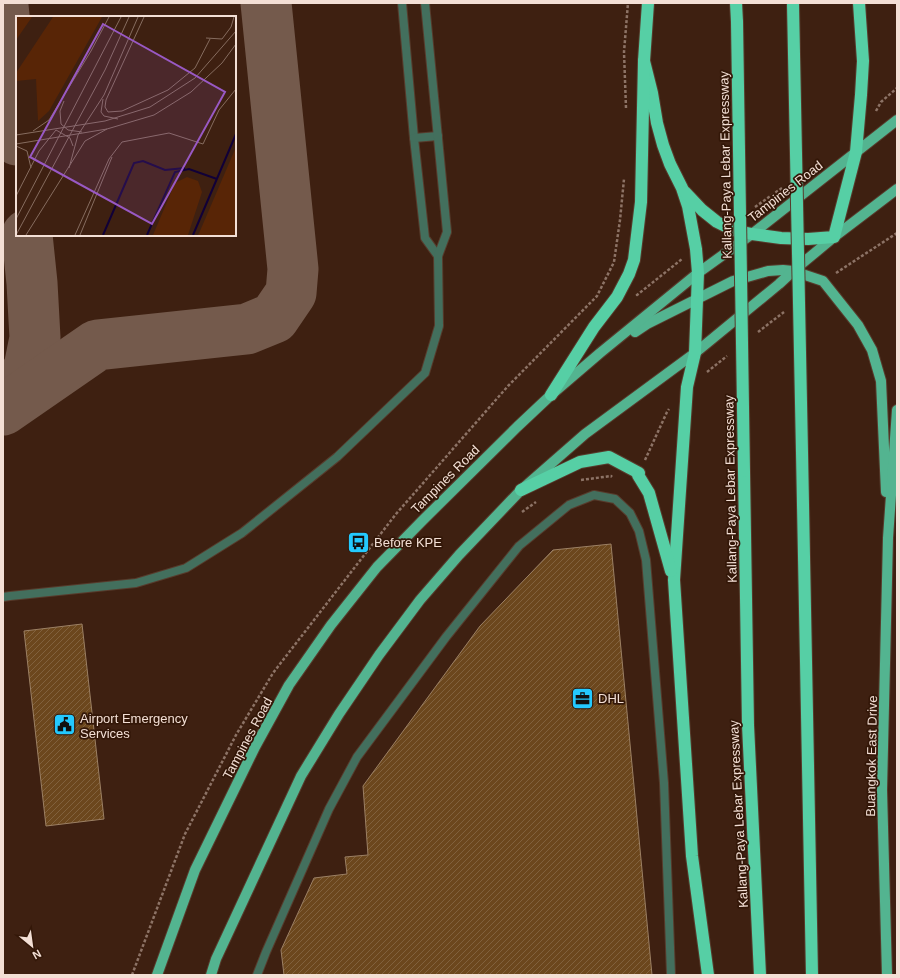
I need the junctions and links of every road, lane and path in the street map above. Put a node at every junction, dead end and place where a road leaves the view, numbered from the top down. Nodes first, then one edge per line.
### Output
1 (402, 3) edge
2 (425, 3) edge
3 (628, 3) edge
4 (648, 3) edge
5 (736, 3) edge
6 (793, 3) edge
7 (859, 3) edge
8 (644, 62) junction
9 (626, 114) dead end
10 (897, 120) edge
11 (438, 136) junction
12 (414, 138) junction
13 (856, 152) junction
14 (625, 175) dead end
15 (682, 188) junction
16 (897, 189) edge
17 (752, 234) junction
18 (834, 237) junction
19 (438, 256) junction
20 (614, 262) dead end
21 (793, 271) junction
22 (698, 273) junction
23 (698, 298) junction
24 (617, 339) junction
25 (695, 353) junction
26 (551, 395) junction
27 (897, 410) edge
28 (667, 412) dead end
29 (639, 473) junction
30 (617, 480) dead end
31 (576, 482) dead end
32 (521, 490) junction
33 (539, 500) dead end
34 (521, 513) dead end
35 (888, 538) junction
36 (674, 580) junction
37 (3, 597) edge
38 (157, 975) edge
39 (211, 975) edge
40 (257, 975) edge
41 (672, 975) edge
42 (708, 975) edge
43 (760, 975) edge
44 (812, 975) edge
45 (887, 975) edge

1 - 12 lane
2 - 11 lane
3 - 9 path
4 - 8 highway
5 - 43 highway, Kallang-Paya Lebar Expressway, bridge
6 - 44 highway, bridge
7 - 13 highway
8 - 15 highway
8 - 26 highway
10 - 13 main road, Tampines Road
11 - 12 lane
11 - 19 lane
12 - 19 lane
13 - 17 main road, Tampines Road
13 - 18 highway
14 - 20 path
15 - 17 highway
15 - 22 highway
16 - 18 main road
17 - 18 highway
17 - 22 main road, Tampines Road
18 - 21 main road
19 - 37 lane
21 - 23 main road
21 - 25 main road
21 - 35 main road
22 - 23 highway
22 - 24 main road, Tampines Road
23 - 24 main road
23 - 25 highway
24 - 26 main road, Tampines Road
25 - 32 main road
25 - 36 highway
26 - 38 main road, Tampines Road
27 - 35 main road
28 - 29 path
29 - 32 highway
29 - 36 highway
30 - 31 path
32 - 39 main road
33 - 34 path
35 - 45 main road, Buangkok East Drive
36 - 42 highway
40 - 41 lane

